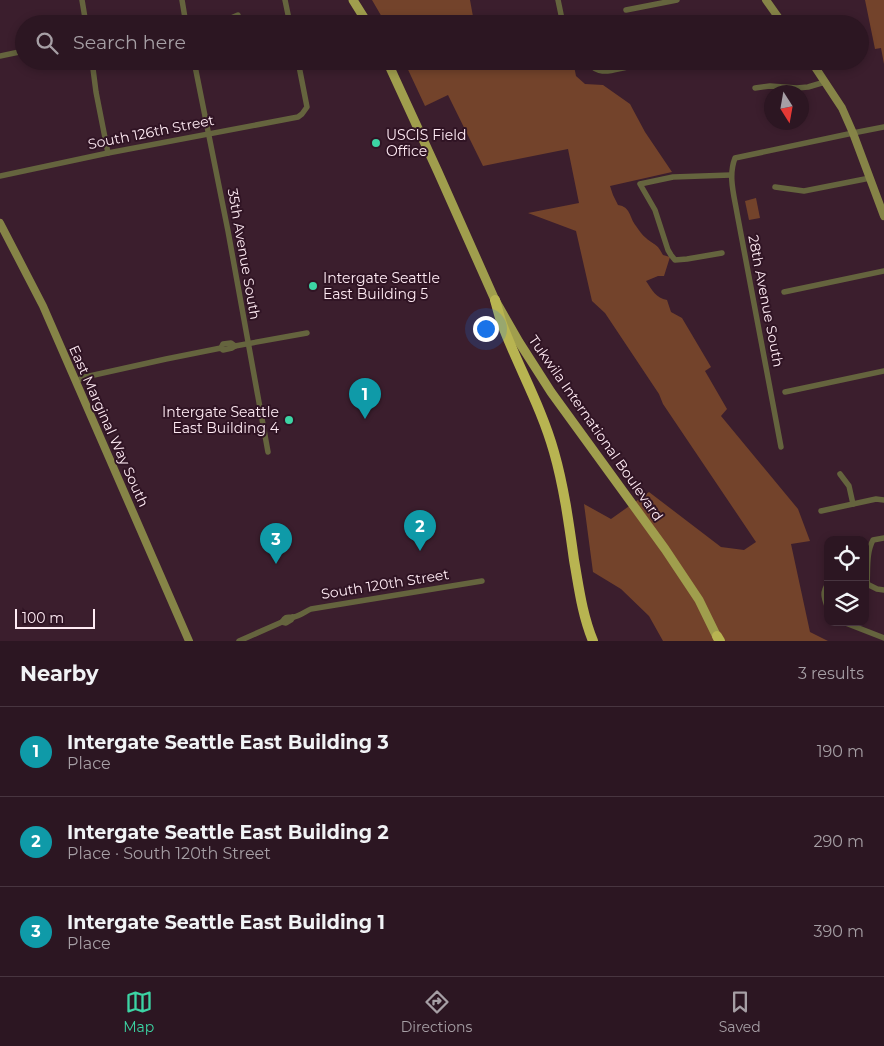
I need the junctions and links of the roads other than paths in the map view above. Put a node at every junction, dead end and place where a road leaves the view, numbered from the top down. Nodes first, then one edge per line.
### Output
1 (82, 0) edge
2 (182, 0) edge
3 (285, 0) edge
4 (354, 0) edge
5 (558, 0) edge
6 (677, 0) edge
7 (766, 0) edge
8 (626, 10) dead end
9 (84, 15) edge
10 (184, 15) edge
11 (288, 15) edge
12 (363, 15) edge
13 (561, 15) edge
14 (777, 15) edge
15 (15, 53) edge
16 (0, 56) edge
17 (93, 70) edge
18 (196, 70) edge
19 (300, 70) edge
20 (391, 70) edge
21 (817, 70) edge
22 (825, 82) junction
23 (755, 88) dead end
24 (884, 127) edge
25 (854, 133) junction
26 (208, 134) junction
27 (108, 153) junction
28 (731, 175) junction
29 (0, 176) edge
30 (870, 178) junction
31 (775, 187) dead end
32 (884, 216) edge
33 (0, 223) edge
34 (722, 253) dead end
35 (884, 271) edge
36 (784, 292) dead end
37 (495, 300) junction
38 (307, 333) dead end
39 (248, 343) junction
40 (884, 371) edge
41 (76, 381) junction
42 (785, 392) dead end
43 (781, 448) dead end
44 (268, 452) dead end
45 (840, 474) dead end
46 (884, 500) edge
47 (853, 504) junction
48 (821, 511) dead end
49 (884, 538) edge
50 (482, 581) dead end
51 (866, 581) edge
52 (869, 585) edge
53 (884, 590) edge
54 (853, 626) edge
55 (884, 638) edge
56 (719, 639) edge
57 (189, 641) edge
58 (238, 641) edge
59 (593, 641) edge

1 - 9 street
2 - 10 street
3 - 11 street
4 - 12 main road
5 - 13 street
6 - 8 street
7 - 14 street
15 - 16 street
17 - 27 street
18 - 26 street, 35th Avenue South
19 - 26 street, South 126th Street
20 - 37 main road, Tukwila International Boulevard
21 - 22 street
22 - 23 street
22 - 25 street
24 - 25 street
25 - 28 street, 28th Avenue South
25 - 30 street
26 - 27 street, South 126th Street
26 - 39 street, 35th Avenue South
27 - 29 street, South 126th Street
28 - 34 street
28 - 43 street, 28th Avenue South
30 - 31 street
30 - 32 street
33 - 41 street, East Marginal Way South
35 - 36 street
37 - 56 main road, Tukwila International Boulevard
37 - 59 highway
38 - 39 street
39 - 41 street
39 - 44 street, 35th Avenue South
40 - 42 street
41 - 57 street, East Marginal Way South
45 - 47 street
46 - 47 street
47 - 48 street
49 - 51 street
50 - 58 street, South 120th Street
52 - 53 street
54 - 55 street

